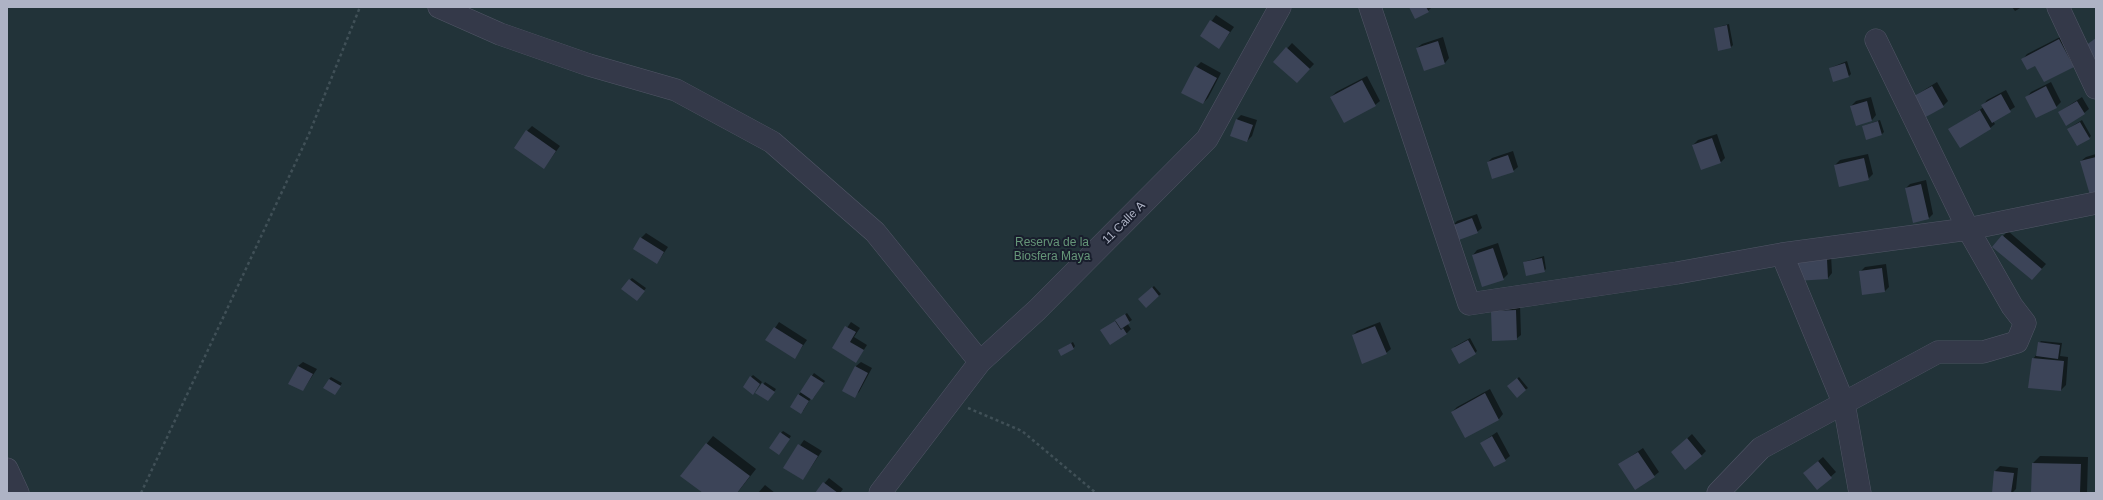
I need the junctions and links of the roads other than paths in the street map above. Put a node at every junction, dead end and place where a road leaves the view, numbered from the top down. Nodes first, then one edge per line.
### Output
1 (439, 7) edge
2 (1280, 7) edge
3 (1370, 7) edge
4 (2058, 7) edge
5 (1876, 40) dead end
6 (2096, 88) edge
7 (2096, 203) edge
8 (1968, 229) junction
9 (1782, 254) junction
10 (980, 362) junction
11 (1844, 404) junction
12 (7, 469) edge
13 (18, 493) edge
14 (880, 493) edge
15 (1718, 493) edge
16 (1860, 493) edge

1 - 10 street
2 - 10 street, 11 Calle A
3 - 9 street
4 - 6 street
5 - 8 street
7 - 8 street
8 - 9 street
8 - 11 street
9 - 11 street
10 - 14 street, 11 Calle A
11 - 15 street
11 - 16 street
12 - 13 street

